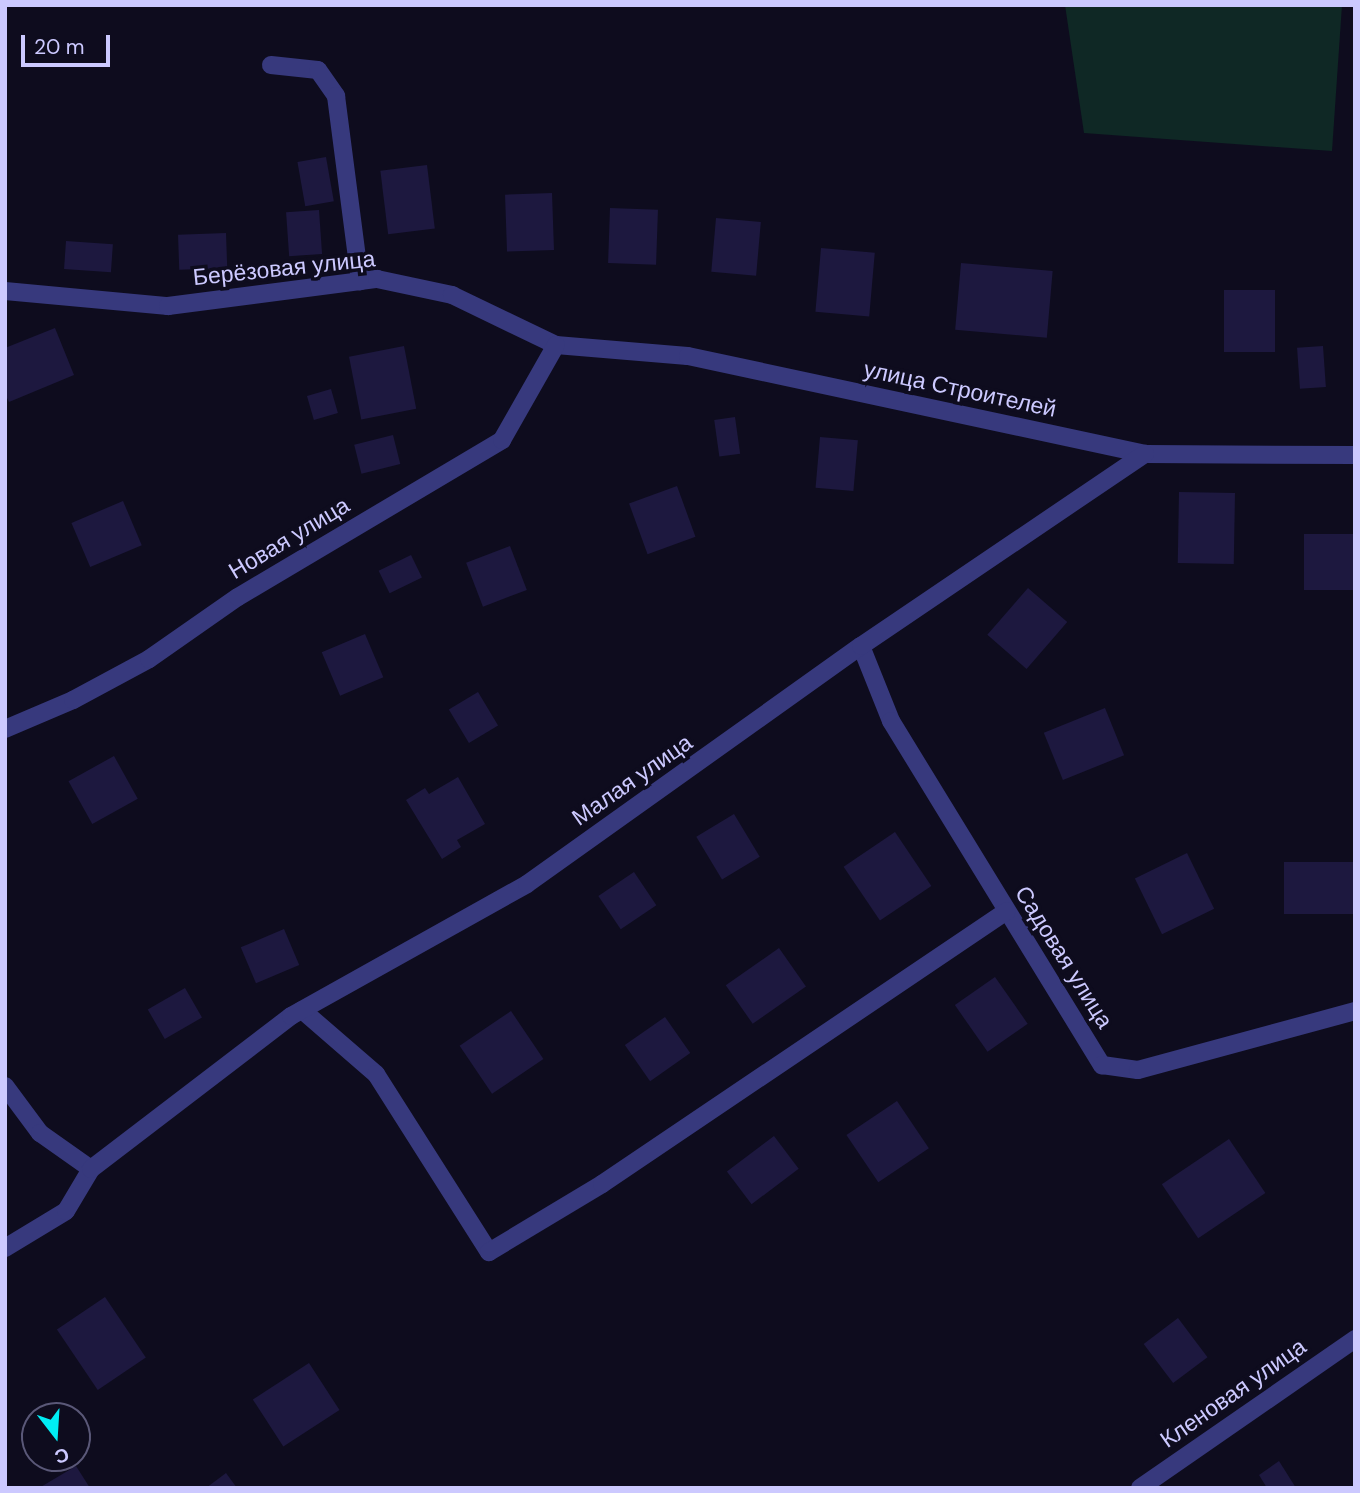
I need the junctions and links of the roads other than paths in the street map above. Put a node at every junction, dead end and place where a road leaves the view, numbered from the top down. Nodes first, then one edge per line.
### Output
1 (271, 65) dead end
2 (360, 281) junction
3 (5, 291) edge
4 (556, 345) junction
5 (1145, 454) junction
6 (1355, 456) edge
7 (861, 646) junction
8 (5, 729) edge
9 (1007, 911) junction
10 (302, 1010) junction
11 (1355, 1011) edge
12 (5, 1086) edge
13 (91, 1169) junction
14 (5, 1248) edge
15 (1355, 1339) edge
16 (1140, 1488) edge

1 - 2 street
2 - 3 street, Берёзовая улица
2 - 4 street, Берёзовая улица
4 - 5 street, улица Строителей
4 - 8 street, Новая улица
5 - 6 street, улица Строителей
5 - 7 street, Малая улица
7 - 9 street, Садовая улица
7 - 10 street, Малая улица
9 - 10 street
9 - 11 street, Садовая улица
10 - 13 street, Малая улица
12 - 13 street
13 - 14 street
15 - 16 street, Кленовая улица

